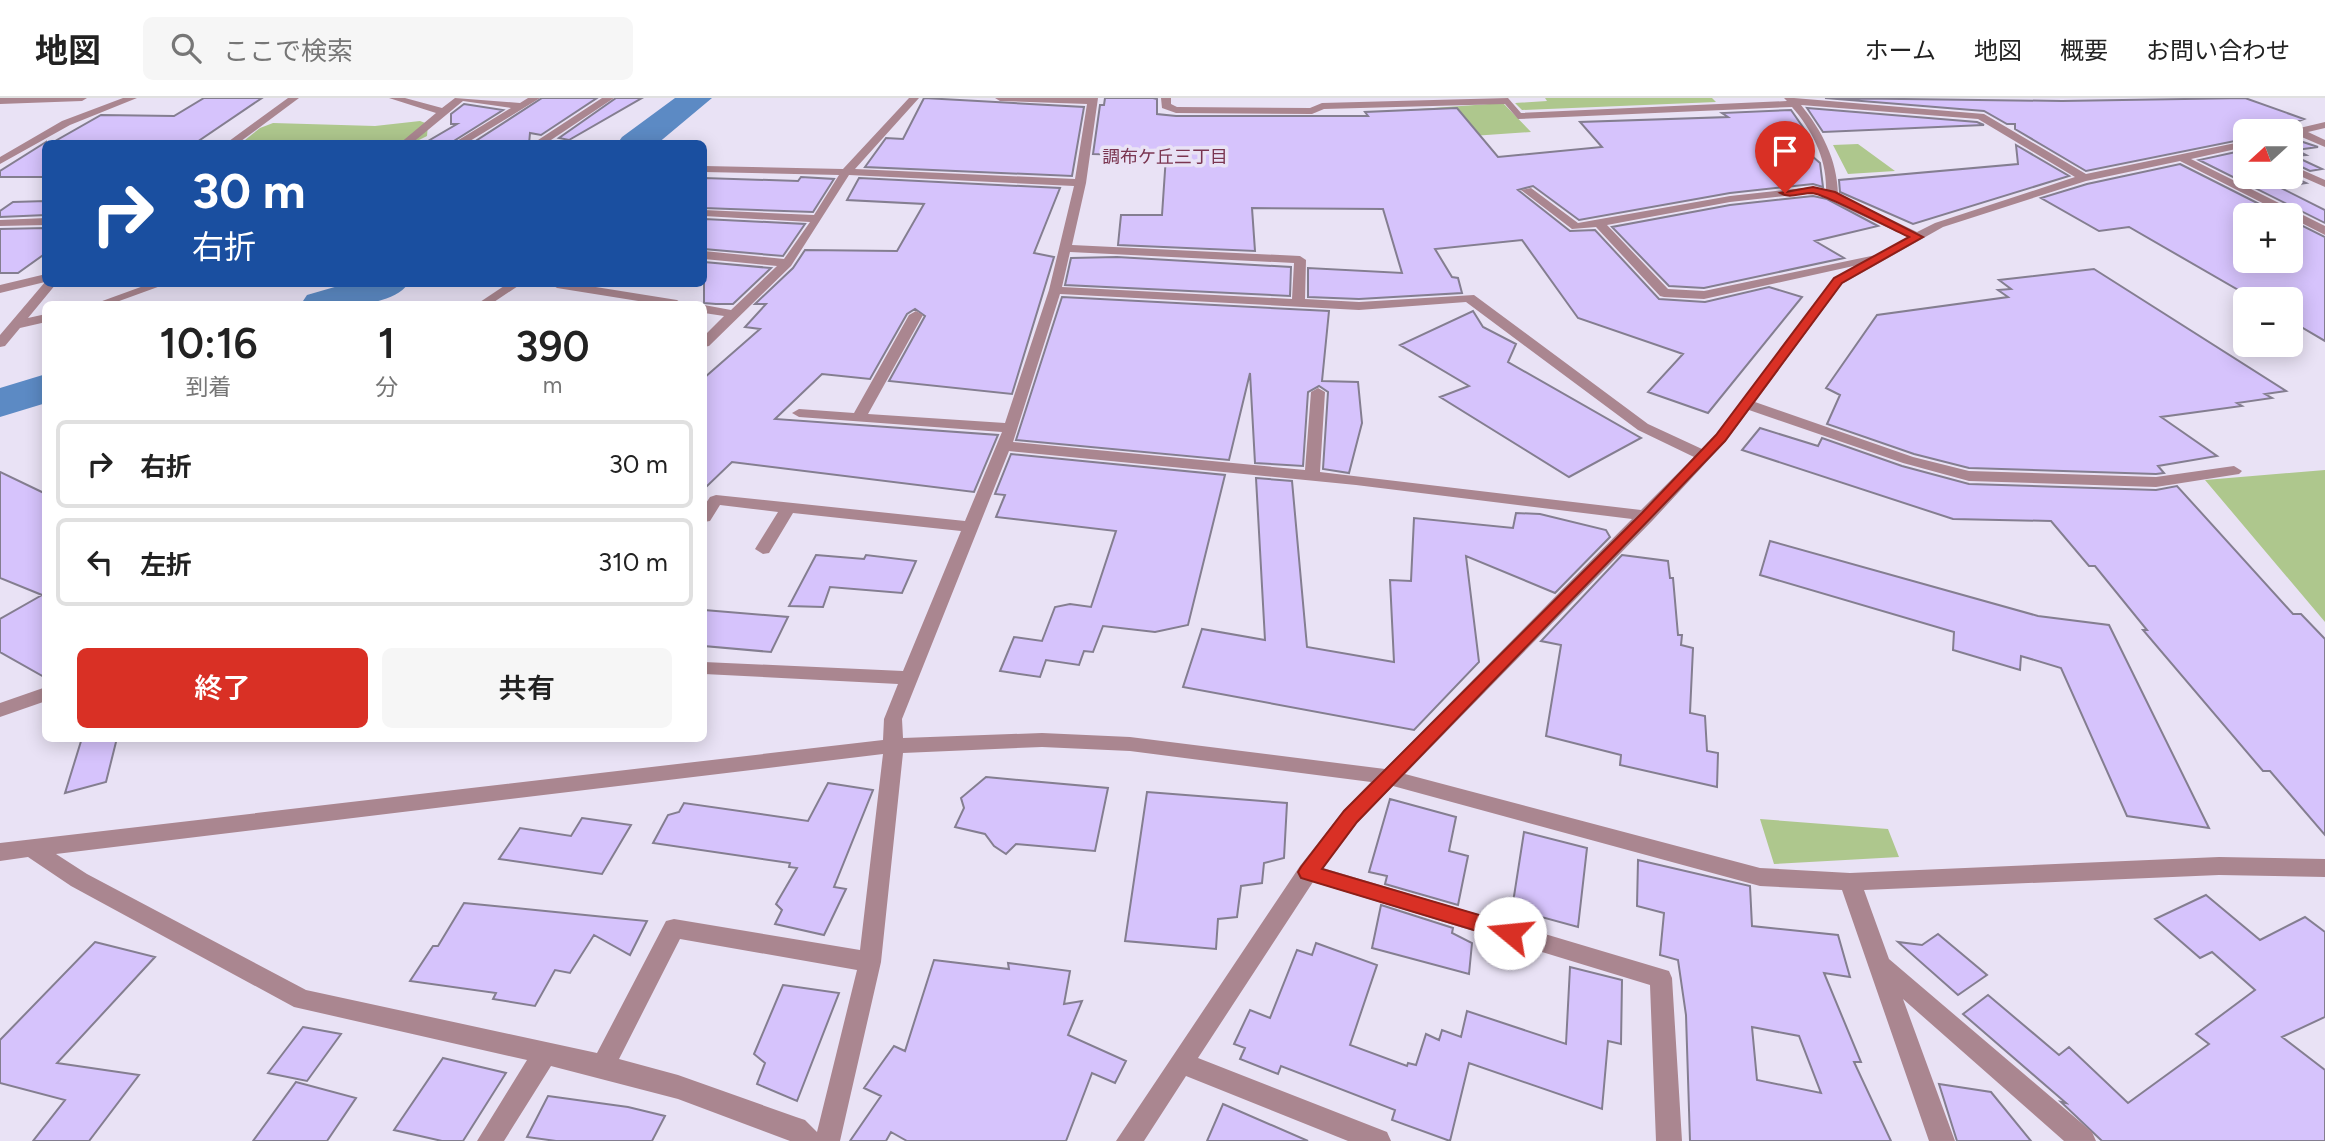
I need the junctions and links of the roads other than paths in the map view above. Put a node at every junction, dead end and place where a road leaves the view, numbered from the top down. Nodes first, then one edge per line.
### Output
1 (82, 98) edge
2 (132, 98) edge
3 (294, 98) edge
4 (394, 98) edge
5 (461, 98) edge
6 (535, 98) edge
7 (609, 98) edge
8 (914, 98) edge
9 (1000, 98) edge
10 (1166, 98) edge
11 (1313, 98) edge
12 (1093, 99) edge
13 (17, 100) edge
14 (1792, 101) edge
15 (0, 102) edge
16 (521, 106) junction
17 (1322, 106) junction
18 (1971, 107) dead end
19 (0, 111) edge
20 (444, 112) junction
21 (1980, 116) junction
22 (2325, 125) edge
23 (2303, 130) edge
24 (2303, 135) edge
25 (236, 140) edge
26 (409, 140) edge
27 (464, 140) edge
28 (543, 140) edge
29 (2325, 144) edge
30 (2233, 147) edge
31 (0, 152) edge
32 (14, 152) junction
33 (42, 152) edge
34 (2182, 158) junction
35 (0, 162) edge
36 (707, 169) edge
37 (846, 172) junction
38 (2303, 174) edge
39 (2084, 178) junction
40 (1080, 183) junction
41 (2325, 184) edge
42 (1527, 190) dead end
43 (1832, 195) junction
44 (42, 212) edge
45 (707, 213) edge
46 (818, 219) junction
47 (30, 221) junction
48 (42, 221) edge
49 (0, 223) edge
50 (1599, 223) junction
51 (2325, 231) edge
52 (1917, 237) junction
53 (1066, 248) junction
54 (707, 255) edge
55 (1878, 260) junction
56 (787, 263) junction
57 (42, 279) edge
58 (48, 287) edge
59 (151, 287) edge
60 (510, 287) edge
61 (585, 287) edge
62 (0, 289) edge
63 (1055, 290) junction
64 (109, 301) edge
65 (488, 301) edge
66 (661, 301) edge
67 (1298, 303) junction
68 (707, 310) edge
69 (732, 314) junction
70 (916, 314) dead end
71 (42, 319) edge
72 (16, 325) junction
73 (2, 340) edge
74 (707, 340) edge
75 (1318, 392) dead end
76 (1747, 404) junction
77 (799, 413) dead end
78 (858, 418) junction
79 (1011, 428) junction
80 (1004, 446) junction
81 (1704, 456) junction
82 (2234, 471) dead end
83 (1312, 475) junction
84 (789, 507) junction
85 (707, 513) edge
86 (1647, 516) junction
87 (970, 527) junction
88 (763, 549) dead end
89 (707, 668) edge
90 (909, 678) junction
91 (42, 695) edge
92 (0, 710) edge
93 (893, 746) junction
94 (1389, 778) junction
95 (32, 849) junction
96 (0, 852) edge
97 (2325, 868) edge
98 (1308, 872) junction
99 (1850, 882) junction
100 (870, 962) junction
101 (1880, 964) junction
102 (544, 1055) junction
103 (1181, 1062) junction
104 (603, 1066) junction
105 (491, 1141) edge
106 (808, 1141) edge
107 (827, 1141) edge
108 (1129, 1141) edge
109 (1378, 1141) edge
110 (1669, 1141) edge
111 (1942, 1141) edge
112 (2083, 1141) edge

1 - 13 street
2 - 32 street
3 - 25 street
4 - 20 street
5 - 16 street
5 - 20 street
6 - 16 street
7 - 28 street
8 - 37 street
9 - 12 street
10 - 17 street
11 - 17 street
12 - 40 street
13 - 15 street
13 - 19 street
14 - 17 street
14 - 21 street
14 - 43 street
16 - 27 street
18 - 21 street
20 - 26 street
21 - 39 street
22 - 23 street
24 - 29 street
30 - 34 street
31 - 32 street
32 - 33 street
32 - 35 street
34 - 39 street
34 - 51 street
36 - 37 street
37 - 40 street
37 - 46 street
38 - 41 street
39 - 52 street
40 - 53 street
42 - 50 street
43 - 50 street
43 - 52 street
44 - 47 street
45 - 46 street
46 - 56 street
47 - 48 street
47 - 49 street
50 - 55 street
52 - 55 street
53 - 63 street
53 - 67 street
54 - 56 street
55 - 76 street
56 - 69 street
57 - 62 street
58 - 72 street
59 - 64 street
60 - 65 street
61 - 66 street
63 - 67 street
63 - 79 street
67 - 81 street
68 - 69 street
69 - 74 street
70 - 78 street
71 - 72 street
72 - 73 street
75 - 83 street
76 - 81 street
76 - 82 street
77 - 78 street
78 - 79 street
79 - 80 street
80 - 83 street
80 - 87 street
81 - 86 street
83 - 86 street
84 - 85 street
84 - 87 street
84 - 88 street
86 - 94 street
87 - 90 street
89 - 90 street
90 - 93 street
91 - 92 street
93 - 94 street
93 - 95 street
93 - 100 street
94 - 98 street
94 - 99 street
95 - 96 street
95 - 102 street
97 - 99 street
98 - 103 street
98 - 110 street
99 - 101 street
100 - 104 street
100 - 107 street
101 - 111 street
101 - 112 street
102 - 104 street
102 - 105 street
103 - 108 street
103 - 109 street
104 - 106 street

